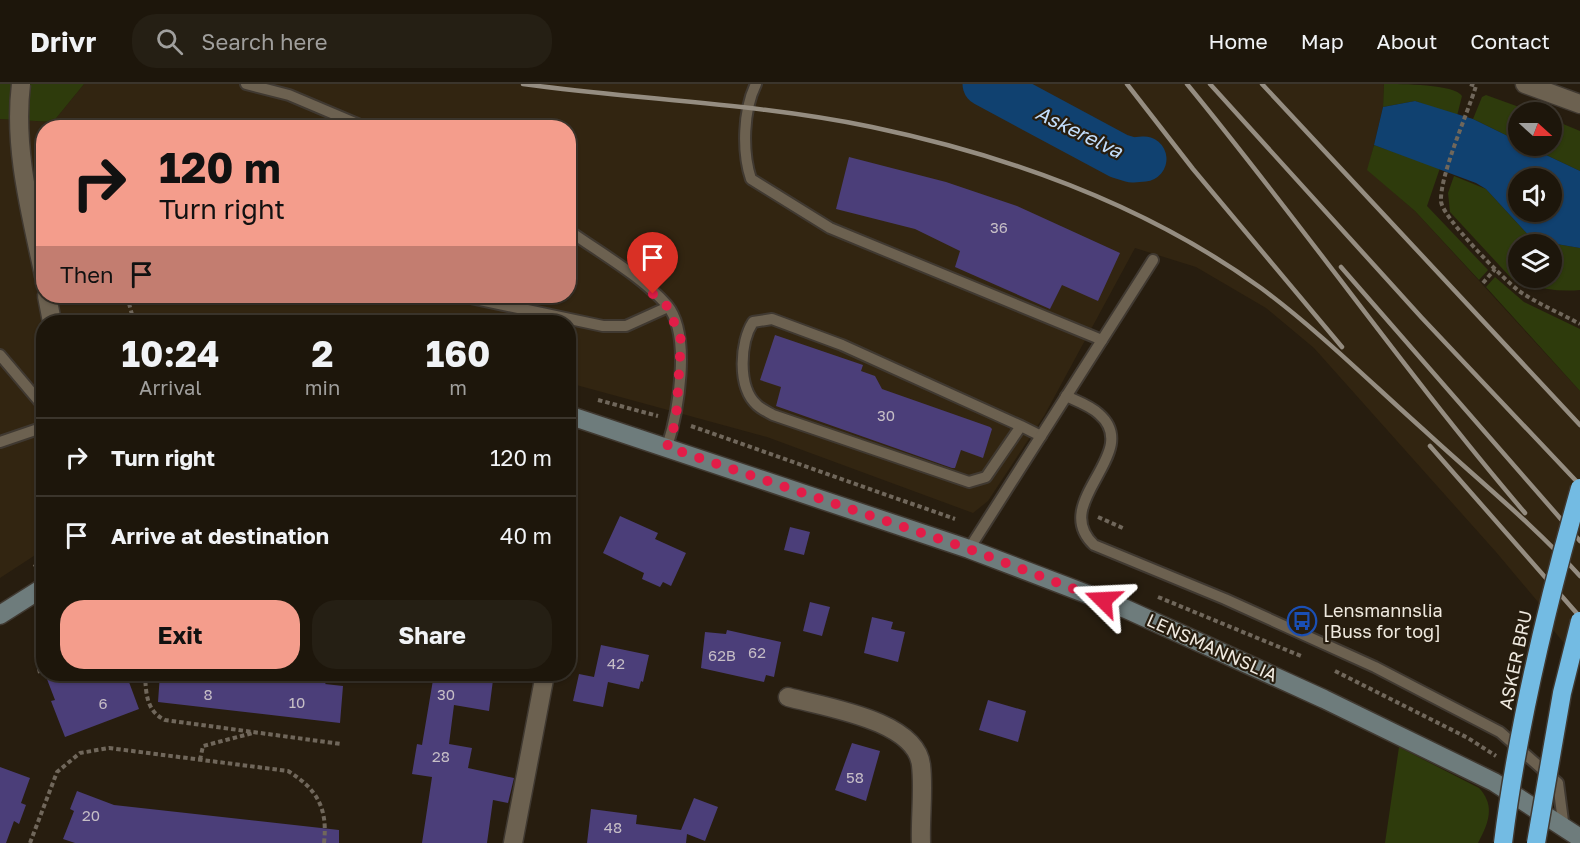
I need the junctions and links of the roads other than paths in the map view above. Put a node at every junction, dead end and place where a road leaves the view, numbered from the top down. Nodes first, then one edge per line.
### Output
1 (21, 84) edge
2 (246, 84) edge
3 (1526, 84) edge
4 (754, 85) edge
5 (1580, 104) edge
6 (348, 120) edge
7 (36, 236) edge
8 (576, 236) edge
9 (1153, 260) dead end
10 (494, 303) edge
11 (668, 307) junction
12 (551, 315) edge
13 (576, 320) edge
14 (1102, 339) junction
15 (0, 355) edge
16 (1066, 396) junction
17 (36, 398) edge
18 (576, 418) edge
19 (1021, 426) junction
20 (36, 430) edge
21 (1041, 436) junction
22 (0, 442) edge
23 (667, 447) junction
24 (1580, 488) edge
25 (969, 549) junction
26 (36, 591) edge
27 (0, 615) edge
28 (1580, 621) edge
29 (544, 681) edge
30 (788, 697) dead end
31 (1572, 833) edge
32 (513, 843) edge
33 (921, 843) edge
34 (1503, 843) edge
35 (1536, 843) edge
36 (1578, 843) edge

1 - 7 street, bridge
2 - 6 lane
3 - 5 street
4 - 14 lane
8 - 11 lane
9 - 14 lane
10 - 12 lane
11 - 13 lane
11 - 23 lane
14 - 16 lane
15 - 17 lane
16 - 21 lane
16 - 31 lane
18 - 23 street, LENSMANNSLIA
19 - 19 lane
19 - 21 lane
20 - 22 lane
21 - 25 lane
23 - 25 street, LENSMANNSLIA
24 - 34 highway, ASKER BRU, bridge
25 - 31 street, LENSMANNSLIA
26 - 27 street
28 - 35 highway, bridge
29 - 32 street
30 - 33 street
31 - 36 street, LENSMANNSLIA

